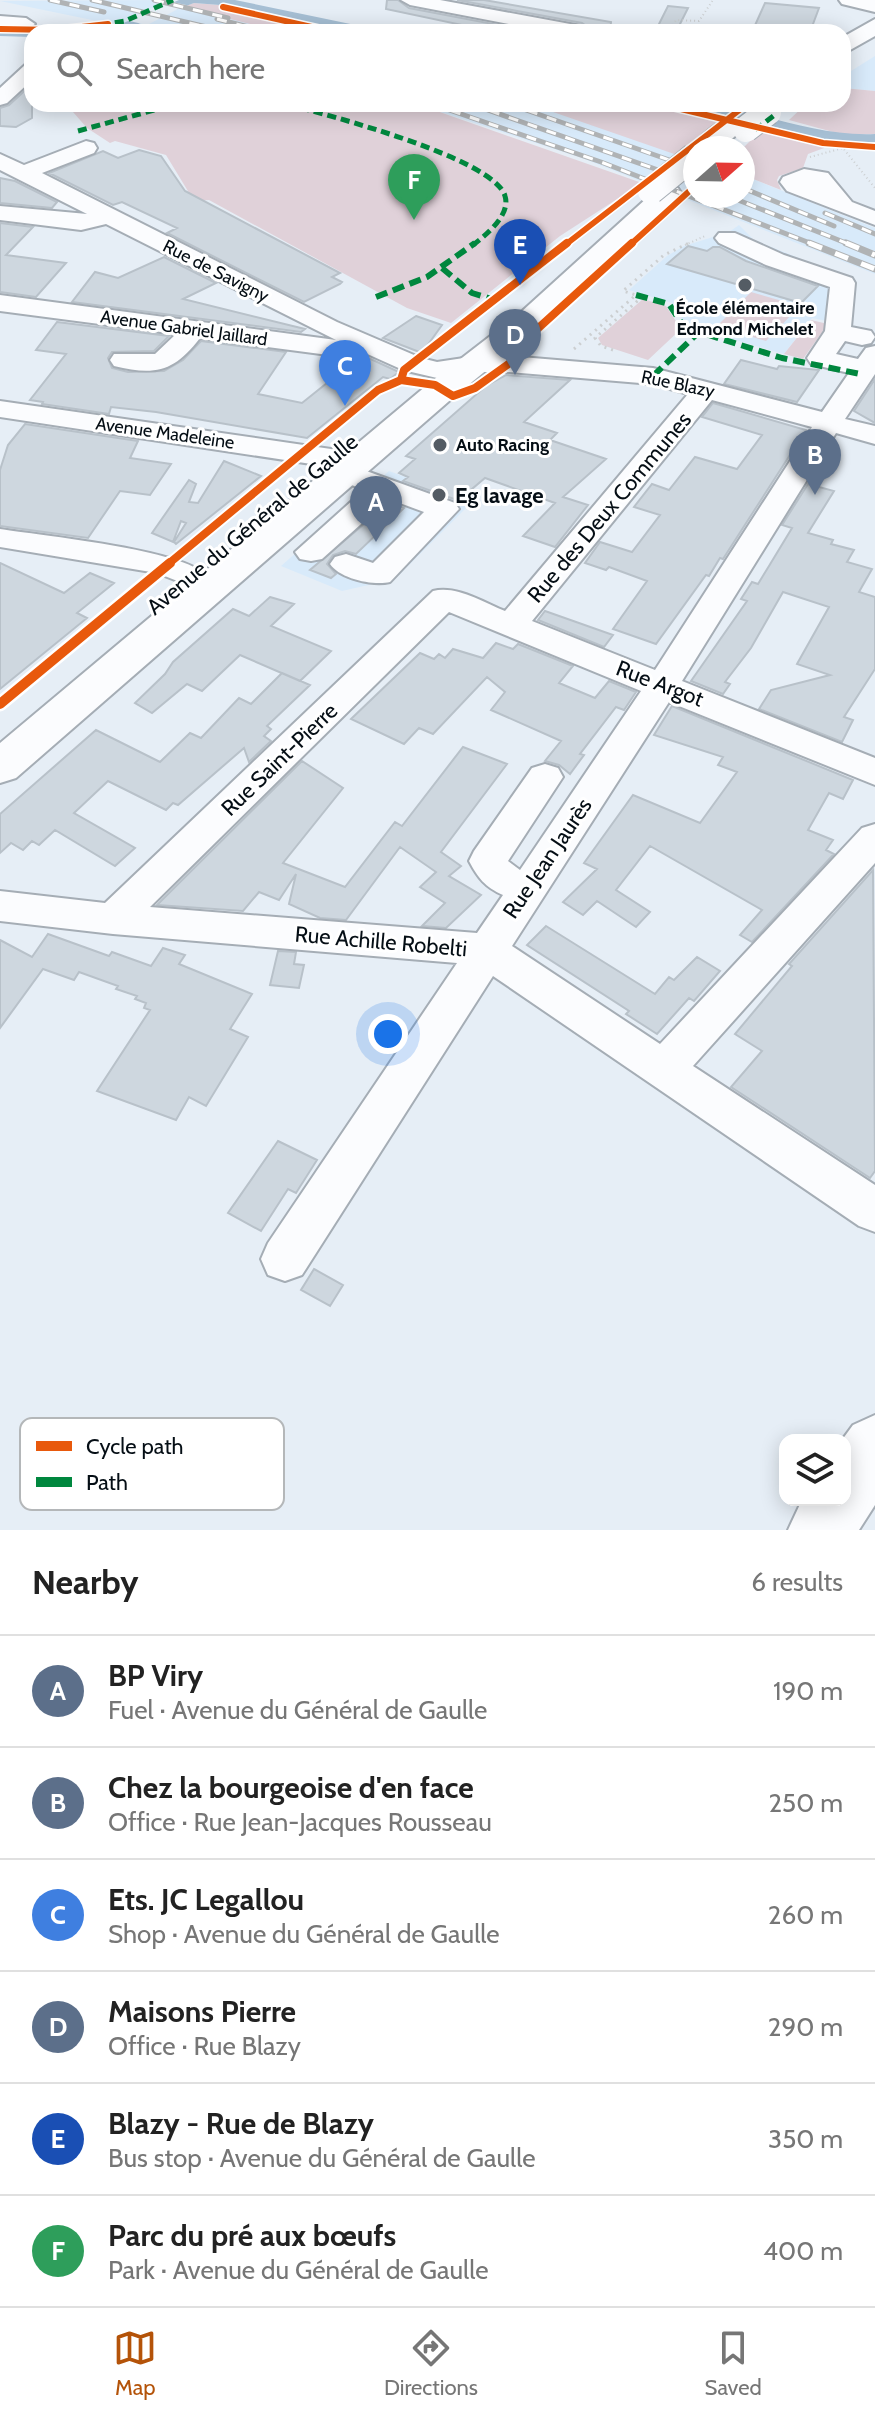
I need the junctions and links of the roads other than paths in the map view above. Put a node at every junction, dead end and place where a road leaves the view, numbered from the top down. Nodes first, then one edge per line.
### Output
1 (410, 0) edge
2 (848, 0) edge
3 (875, 6) edge
4 (0, 22) edge
5 (26, 24) dead end
6 (538, 24) edge
7 (875, 26) edge
8 (851, 42) edge
9 (875, 43) edge
10 (851, 58) edge
11 (24, 76) edge
12 (0, 99) edge
13 (755, 120) edge
14 (726, 136) edge
15 (86, 148) dead end
16 (0, 161) edge
17 (683, 168) edge
18 (23, 173) junction
19 (683, 179) edge
20 (659, 193) junction
21 (843, 206) dead end
22 (0, 213) edge
23 (108, 216) junction
24 (875, 218) edge
25 (721, 236) road end
26 (0, 303) edge
27 (193, 329) junction
28 (838, 331) junction
29 (875, 340) edge
30 (367, 346) junction
31 (123, 360) dead end
32 (869, 362) edge
33 (477, 364) junction
34 (437, 370) junction
35 (707, 389) junction
36 (0, 409) edge
37 (829, 422) junction
38 (875, 435) edge
39 (337, 472) junction
40 (385, 487) junction
41 (0, 538) edge
42 (271, 539) junction
43 (327, 557) junction
44 (190, 576) junction
45 (444, 598) joint
46 (511, 625) junction
47 (663, 684) junction
48 (0, 735) edge
49 (0, 767) edge
50 (875, 772) edge
51 (545, 777) dead end
52 (875, 838) edge
53 (526, 889) junction
54 (0, 906) edge
55 (113, 919) junction
56 (486, 950) junction
57 (662, 1071) junction
58 (875, 1211) edge
59 (285, 1259) dead end
60 (875, 1447) edge
61 (851, 1484) edge
62 (836, 1506) edge
63 (821, 1530) edge

1 - 6 street
2 - 3 street
4 - 5 street
7 - 8 main road
9 - 10 main road
11 - 12 street
13 - 14 main road
15 - 18 street
16 - 18 street, Rue de Savigny
17 - 20 main road, bridge
18 - 23 street, Rue de Savigny
19 - 20 main road
20 - 33 main road
20 - 34 main road, Avenue du Général de Gaulle
21 - 24 street
22 - 23 street
23 - 30 street, Rue de Savigny
25 - 28 street
26 - 27 street, Avenue Gabriel Jaillard
27 - 30 street, Avenue Gabriel Jaillard
27 - 31 street
28 - 29 street
28 - 32 street
30 - 34 street, Rue de Savigny
32 - 37 street, Rue Jean Jaurès
33 - 34 street, Rue Blazy
33 - 35 street, Rue Blazy
33 - 39 main road
34 - 39 main road, Avenue du Général de Gaulle
35 - 37 street, Rue Blazy
35 - 46 street, Rue des Deux Communes
36 - 39 street, Avenue Madeleine
37 - 38 street, Rue Blazy
37 - 47 street, Rue Jean Jaurès
39 - 40 street, Avenue Madeleine
39 - 42 main road, Avenue du Général de Gaulle
39 - 44 main road, Avenue du Général de Gaulle
40 - 43 street
40 - 43 street, Avenue Madeleine
41 - 44 street
42 - 43 street
42 - 49 main road, Avenue du Général de Gaulle
44 - 48 main road, Avenue du Général de Gaulle
45 - 46 street, Rue Argot
45 - 55 street, Rue Saint-Pierre
46 - 47 street, Rue Argot
47 - 50 street, Rue Argot
47 - 53 street, Rue Jean Jaurès
51 - 53 street
52 - 57 street
53 - 56 street, Rue Jean Jaurès
54 - 55 street, Rue Achille Robelti
55 - 56 street, Rue Achille Robelti
56 - 57 street, Rue Achille Robelti
56 - 59 street, Rue Jean Jaurès
57 - 58 street, Rue Achille Robelti
60 - 61 main road
62 - 63 main road

